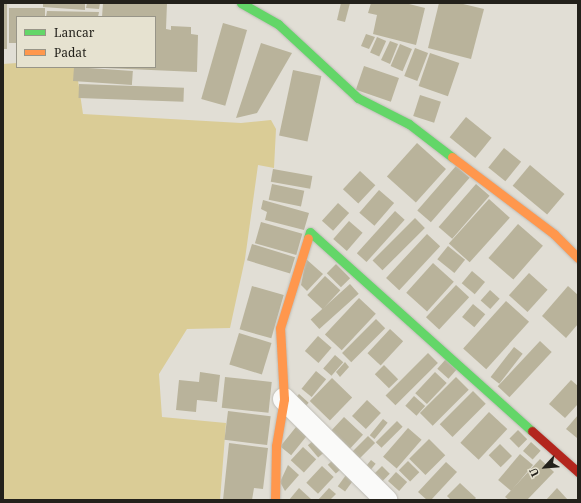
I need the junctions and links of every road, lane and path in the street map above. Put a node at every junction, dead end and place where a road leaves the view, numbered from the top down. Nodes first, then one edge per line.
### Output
1 (241, 3) edge
2 (578, 258) edge
3 (284, 398) junction
4 (578, 472) edge
5 (275, 500) edge
6 (386, 500) edge

1 - 2 street
3 - 4 street
3 - 5 street
3 - 6 street

